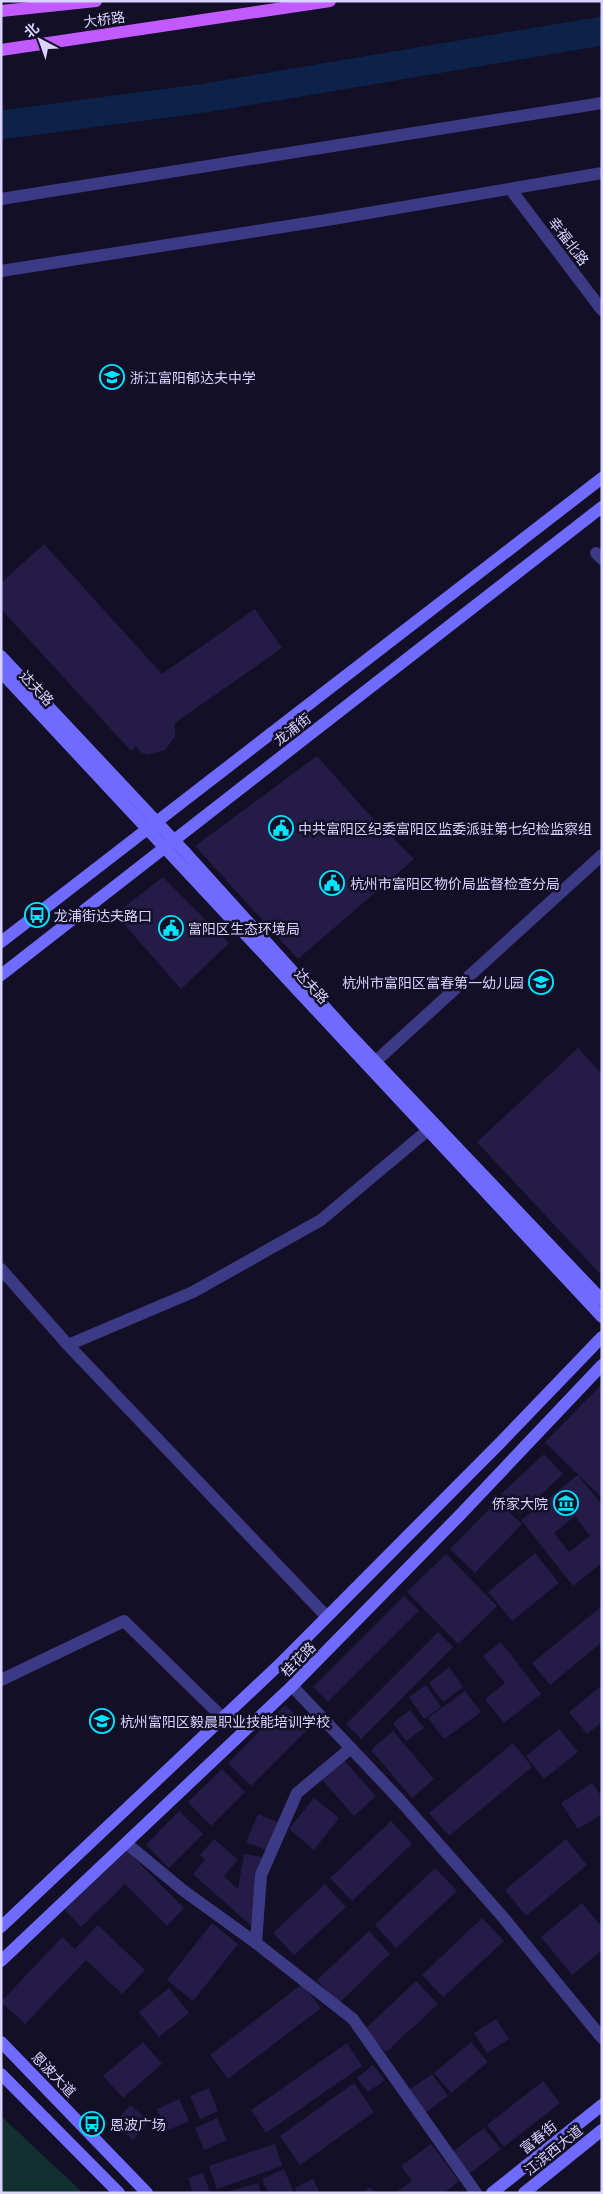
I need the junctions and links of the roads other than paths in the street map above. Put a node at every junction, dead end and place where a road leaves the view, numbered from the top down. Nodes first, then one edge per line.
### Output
1 (96, 1) edge
2 (330, 1) edge
3 (1, 11) edge
4 (1, 50) edge
5 (602, 103) edge
6 (602, 173) edge
7 (511, 190) junction
8 (1, 199) edge
9 (1, 271) edge
10 (602, 310) edge
11 (602, 478) edge
12 (602, 507) edge
13 (1, 656) edge
14 (1, 672) edge
15 (152, 825) junction
16 (169, 844) junction
17 (602, 855) edge
18 (1, 942) edge
19 (1, 975) edge
20 (376, 1061) junction
21 (428, 1130) junction
22 (1, 1269) edge
23 (602, 1300) edge
24 (602, 1318) edge
25 (602, 1337) edge
26 (68, 1345) junction
27 (602, 1365) edge
28 (327, 1617) junction
29 (1, 1680) edge
30 (292, 1686) junction
31 (224, 1718) junction
32 (351, 1748) junction
33 (126, 1843) junction
34 (1, 1928) edge
35 (256, 1943) junction
36 (1, 1961) edge
37 (602, 2038) edge
38 (1, 2042) edge
39 (1, 2074) edge
40 (602, 2104) edge
41 (602, 2130) edge
42 (119, 2193) edge
43 (147, 2193) edge
44 (476, 2193) edge
45 (492, 2193) edge
46 (524, 2193) edge

1 - 3 main road, 大桥路
2 - 4 main road, 大桥路
5 - 8 street
6 - 7 street
7 - 9 street
7 - 10 street, 幸福北路
11 - 15 main road, 龙浦街
12 - 16 main road, 龙浦街
13 - 15 main road, 达夫路
14 - 15 main road, 达夫路
15 - 16 main road, 达夫路
15 - 18 main road, 龙浦街
16 - 19 main road, 龙浦街
16 - 20 main road, 达夫路
16 - 21 main road, 达夫路
17 - 20 street
20 - 23 main road, 达夫路
21 - 24 main road, 达夫路
21 - 26 street
22 - 26 street
25 - 28 main road
26 - 28 street
27 - 30 main road, 桂花路
28 - 31 main road
29 - 31 street
30 - 32 street
30 - 33 main road, 桂花路
31 - 34 main road
32 - 35 street
32 - 37 street
33 - 35 street
33 - 36 main road, 桂花路
35 - 44 street
38 - 43 main road, 恩波大道
39 - 42 main road
40 - 45 main road, 富春街
41 - 46 main road, 江滨西大道

